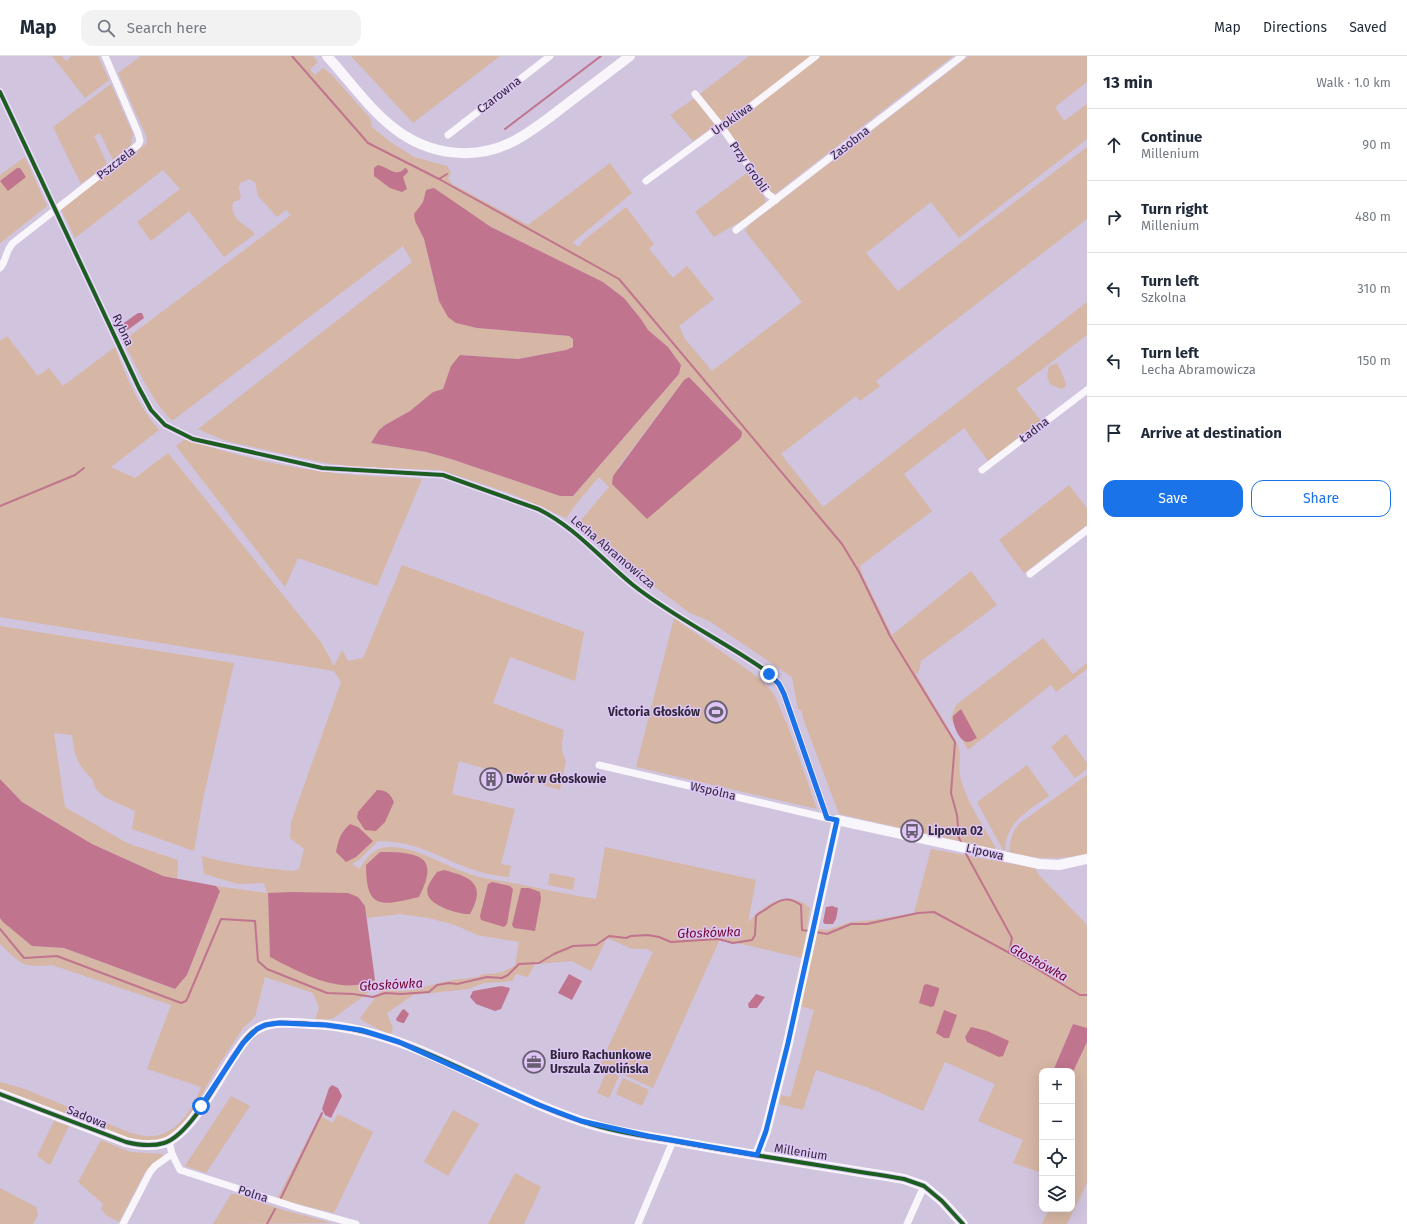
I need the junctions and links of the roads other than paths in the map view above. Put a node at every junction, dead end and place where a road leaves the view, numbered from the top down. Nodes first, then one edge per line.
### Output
1 (105, 56) edge
2 (327, 56) edge
3 (550, 56) edge
4 (630, 56) edge
5 (816, 56) edge
6 (962, 56) edge
7 (0, 92) edge
8 (695, 94) dead end
9 (721, 126) junction
10 (448, 134) dead end
11 (646, 181) dead end
12 (776, 200) junction
13 (55, 210) junction
14 (736, 230) dead end
15 (0, 268) edge
16 (1087, 390) edge
17 (322, 468) joint
18 (982, 470) dead end
19 (1087, 530) edge
20 (1030, 574) dead end
21 (599, 765) dead end
22 (832, 819) junction
23 (1087, 859) edge
24 (0, 1094) edge
25 (169, 1141) junction
26 (673, 1141) junction
27 (172, 1154) junction
28 (757, 1155) junction
29 (924, 1186) junction
30 (123, 1224) edge
31 (356, 1224) edge
32 (638, 1224) edge
33 (907, 1224) edge
34 (963, 1224) edge

1 - 13 street, Pszczela
2 - 4 street
3 - 10 street, Czarowna
5 - 9 street, Urokliwa
6 - 12 street, Zasobna
7 - 13 street, Rybna
8 - 9 street, Przy Grobli
9 - 11 street, Urokliwa
9 - 12 street, Przy Grobli
12 - 14 street, Zasobna
13 - 15 street
13 - 17 street, Rybna
16 - 18 street, Ładna
17 - 22 street, Lecha Abramowicza
19 - 20 street
21 - 22 street, Wspólna
22 - 23 street, Lipowa
22 - 28 street
24 - 25 street, Sadowa
25 - 26 street, Millenium
25 - 27 street, Polna
26 - 28 street, Millenium
26 - 32 street
27 - 30 street
27 - 31 street, Polna
28 - 29 street, Millenium
29 - 33 street
29 - 34 street, Millenium

